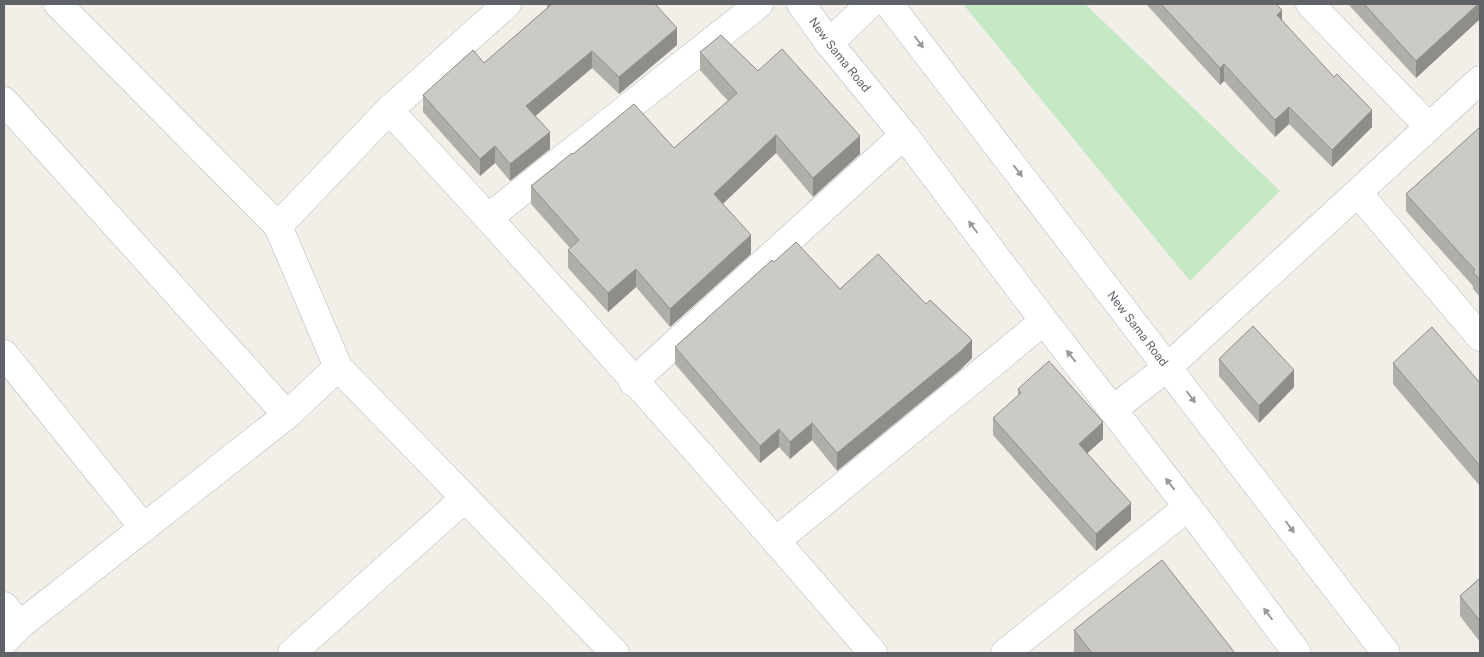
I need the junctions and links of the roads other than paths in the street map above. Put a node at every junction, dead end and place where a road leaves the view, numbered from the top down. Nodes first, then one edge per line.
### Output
1 (58, 4) edge
2 (507, 4) edge
3 (758, 4) edge
4 (801, 4) edge
5 (870, 4) edge
6 (889, 4) edge
7 (1310, 4) edge
8 (829, 42) junction
9 (1480, 80) edge
10 (4, 100) edge
11 (389, 110) junction
12 (1429, 127) junction
13 (904, 135) junction
14 (1358, 193) junction
15 (488, 218) junction
16 (278, 226) junction
17 (1044, 321) junction
18 (1480, 337) edge
19 (4, 354) edge
20 (338, 367) junction
21 (1168, 367) junction
22 (633, 382) junction
23 (1112, 410) junction
24 (286, 415) junction
25 (465, 498) junction
26 (1188, 506) junction
27 (144, 528) junction
28 (776, 541) junction
29 (9, 624) edge
30 (292, 653) edge
31 (615, 653) edge
32 (874, 653) edge
33 (1006, 653) edge
34 (1297, 653) edge
35 (1386, 653) edge

1 - 16 street
2 - 11 street
3 - 15 street
4 - 8 street, New Sama Road
5 - 8 street
6 -> 21 street, New Sama Road
7 - 12 street
8 - 13 street, New Sama Road
9 - 12 street
10 - 24 street
11 - 15 street
11 - 16 street
12 - 14 street
17 -> 13 street, New Sama Road
13 - 22 street
14 - 18 street
14 - 21 street
15 - 22 street
16 - 20 street
23 -> 17 street, New Sama Road
17 - 28 street
19 - 27 street
20 - 24 street
20 - 25 street
21 - 23 street
21 -> 35 street, New Sama Road
22 - 28 street
26 -> 23 street, New Sama Road
24 - 27 street
25 - 30 street
25 - 31 street
26 - 33 street
34 -> 26 street, New Sama Road
27 - 29 street
28 - 32 street

